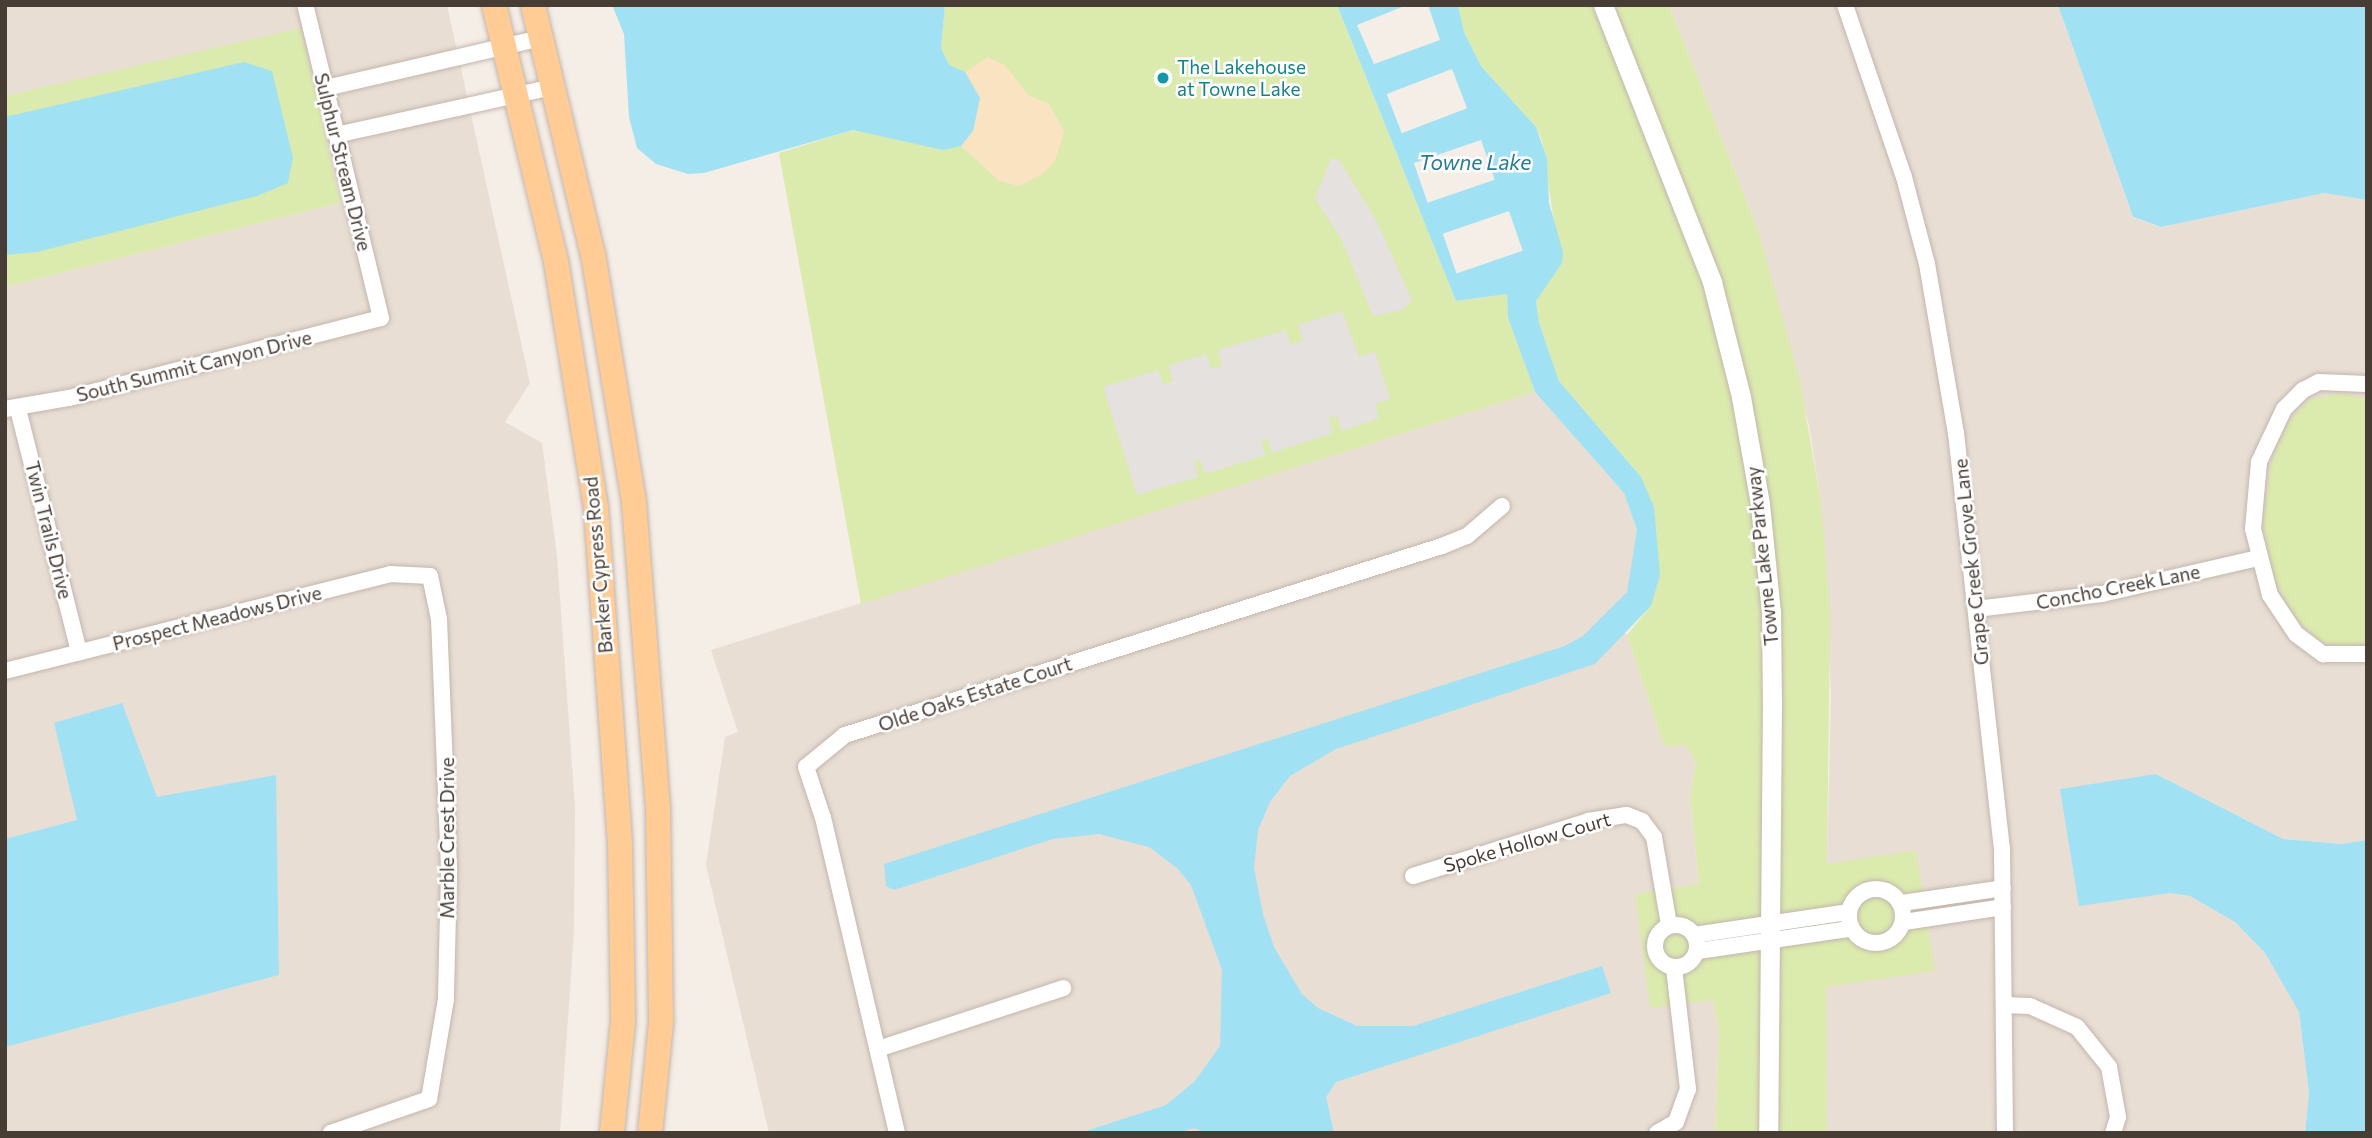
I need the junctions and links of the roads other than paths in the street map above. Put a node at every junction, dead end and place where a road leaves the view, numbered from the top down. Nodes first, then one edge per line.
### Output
1 (305, 5) edge
2 (494, 5) edge
3 (533, 5) edge
4 (1603, 5) edge
5 (1845, 5) edge
6 (541, 38) junction
7 (504, 47) junction
8 (553, 87) junction
9 (326, 88) junction
10 (516, 96) junction
11 (336, 135) junction
12 (381, 318) joint
13 (2367, 384) edge
14 (12, 409) edge
15 (1502, 506) dead end
16 (2258, 558) junction
17 (430, 576) joint
18 (1976, 609) junction
19 (79, 652) junction
20 (2367, 654) edge
21 (5, 671) edge
22 (620, 844) junction
23 (658, 846) junction
24 (1412, 876) dead end
25 (2003, 888) junction
26 (1902, 903) junction
27 (2003, 907) junction
28 (1847, 912) junction
29 (1904, 922) junction
30 (1669, 925) junction
31 (1849, 929) junction
32 (1768, 933) junction
33 (1694, 935) junction
34 (1698, 951) junction
35 (1674, 968) junction
36 (1063, 988) dead end
37 (2004, 1006) junction
38 (878, 1049) junction
39 (331, 1133) edge
40 (612, 1133) edge
41 (650, 1133) edge
42 (897, 1133) edge
43 (1657, 1133) edge
44 (1768, 1133) edge
45 (2005, 1133) edge
46 (2113, 1133) edge

1 - 9 street, Sulphur Stream Drive
2 - 7 main road, Barker Cypress Road
3 - 6 main road, Barker Cypress Road
4 - 32 street, Towne Lake Parkway
5 - 18 street, Grape Creek Grove Lane
6 - 7 street
6 - 8 main road, Barker Cypress Road
7 - 9 street
7 - 10 main road, Barker Cypress Road
8 - 10 street
8 - 23 main road, Barker Cypress Road
9 - 11 street, Sulphur Stream Drive
10 - 11 street
10 - 22 main road, Barker Cypress Road
11 - 12 street, Sulphur Stream Drive
12 - 14 street, South Summit Canyon Drive
13 - 16 street
14 - 19 street, Twin Trails Drive
15 - 38 street, Olde Oaks Estate Court
16 - 18 street, Concho Creek Lane
16 - 20 street
17 - 19 street, Prospect Meadows Drive
17 - 39 street, Marble Crest Drive
18 - 25 street, Grape Creek Grove Lane
19 - 21 street, Prospect Meadows Drive
22 - 23 main road
22 - 40 main road, Barker Cypress Road
23 - 41 main road, Barker Cypress Road
24 - 30 street, Spoke Hollow Court
25 - 26 street
25 - 27 street, Grape Creek Grove Lane
26 - 28 street
26 - 29 street
27 - 29 street
27 - 37 street, Grape Creek Grove Lane
28 - 31 street
28 - 32 street
29 - 31 street
30 - 33 street
30 - 35 street
31 - 32 street
32 - 33 street
32 - 34 street
32 - 44 street, Towne Lake Parkway
33 - 34 street
34 - 35 street
35 - 43 street
36 - 38 street
37 - 45 street, Grape Creek Grove Lane
37 - 46 street
38 - 42 street, Olde Oaks Estate Court

